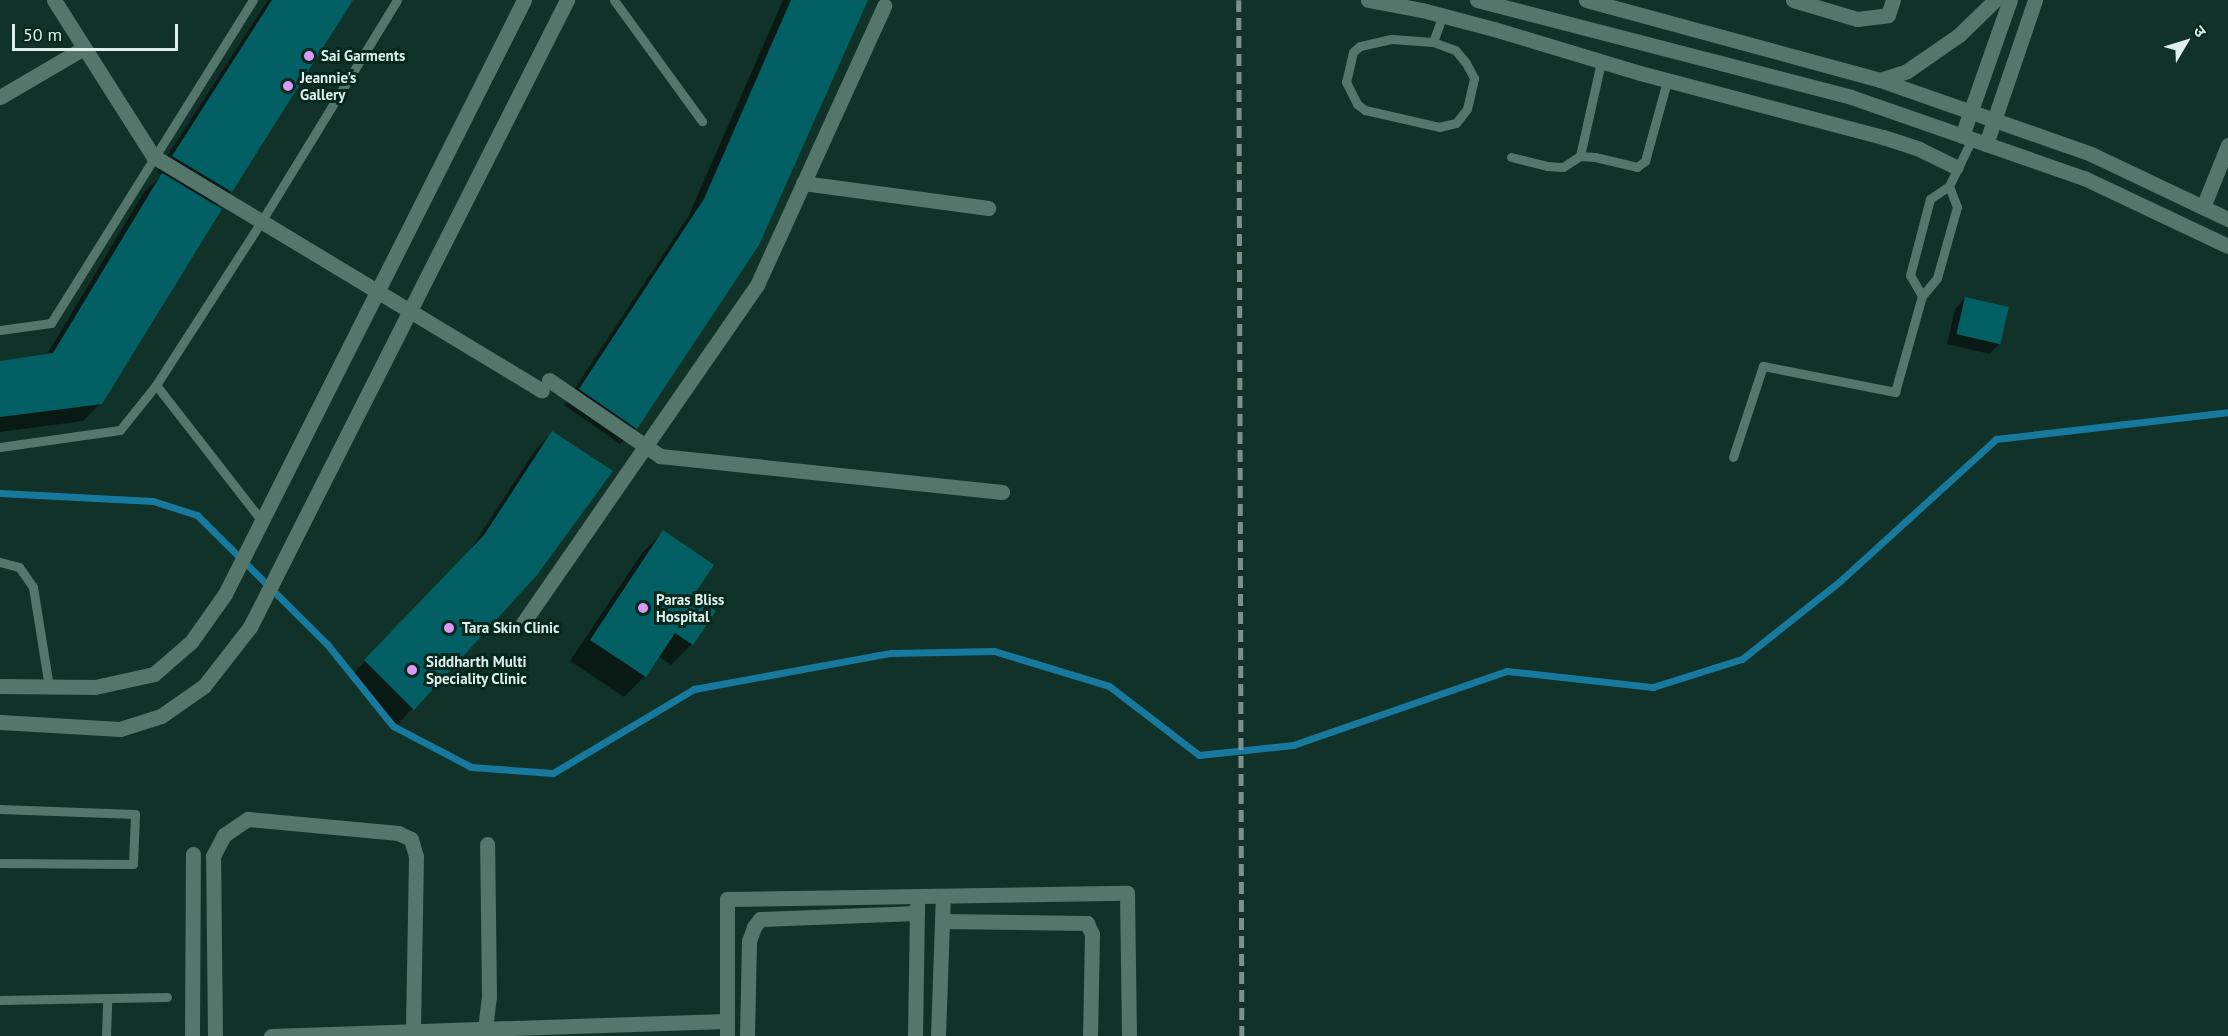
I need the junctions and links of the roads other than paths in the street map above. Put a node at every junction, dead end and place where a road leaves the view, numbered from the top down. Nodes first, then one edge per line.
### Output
1 (54, 0) edge
2 (253, 0) edge
3 (397, 0) edge
4 (524, 0) edge
5 (567, 0) edge
6 (614, 0) edge
7 (1368, 0) edge
8 (1477, 0) edge
9 (1586, 0) edge
10 (1793, 0) edge
11 (1893, 0) edge
12 (1995, 0) edge
13 (2010, 0) edge
14 (2035, 0) edge
15 (884, 6) dead end
16 (1443, 15) junction
17 (1433, 42) junction
18 (84, 48) junction
19 (1601, 62) junction
20 (1667, 81) junction
21 (1880, 81) junction
22 (0, 97) edge
23 (1971, 112) junction
24 (1994, 120) junction
25 (702, 122) dead end
26 (1974, 140) junction
27 (2228, 145) edge
28 (153, 156) junction
29 (1580, 156) junction
30 (1511, 157) dead end
31 (1956, 167) junction
32 (803, 183) junction
33 (1949, 186) junction
34 (2203, 207) junction
35 (988, 208) dead end
36 (2228, 219) edge
37 (261, 222) junction
38 (2228, 246) edge
39 (377, 293) junction
40 (1922, 296) junction
41 (409, 312) junction
42 (0, 330) edge
43 (156, 385) junction
44 (0, 447) edge
45 (646, 447) junction
46 (1733, 458) dead end
47 (1002, 492) dead end
48 (262, 521) junction
49 (0, 562) edge
50 (523, 623) dead end
51 (0, 686) edge
52 (49, 687) junction
53 (0, 722) edge
54 (0, 809) edge
55 (487, 844) dead end
56 (194, 854) dead end
57 (0, 863) edge
58 (917, 896) junction
59 (943, 896) junction
60 (917, 913) junction
61 (942, 921) junction
62 (167, 997) dead end
63 (107, 998) junction
64 (0, 1000) edge
65 (485, 1029) junction
66 (727, 1029) edge
67 (559, 1031) edge
68 (583, 1031) edge
69 (410, 1033) edge
70 (106, 1036) edge
71 (192, 1036) edge
72 (215, 1036) edge
73 (271, 1036) edge
74 (276, 1036) edge
75 (747, 1036) edge
76 (915, 1036) edge
77 (938, 1036) edge
78 (1090, 1036) edge
79 (1129, 1036) edge

1 - 18 street
2 - 28 lane
3 - 37 lane
4 - 39 street
5 - 41 street
6 - 25 lane
7 - 16 street
8 - 26 street
9 - 21 street
10 - 11 street
12 - 21 street
13 - 23 street
14 - 24 street
15 - 32 street
16 - 17 lane
16 - 19 street
17 - 17 lane
18 - 22 street
18 - 28 street
19 - 20 street
19 - 29 lane
20 - 29 lane
20 - 31 street
21 - 23 street
23 - 24 street
23 - 26 street
24 - 26 street
24 - 34 street
26 - 31 lane
26 - 38 street
27 - 34 street
28 - 37 street
28 - 42 lane
29 - 30 lane
31 - 33 lane
32 - 35 street
32 - 45 street
33 - 40 lane
33 - 40 lane
34 - 36 street
37 - 39 street
37 - 43 lane
39 - 41 street
39 - 48 street
40 - 46 lane
41 - 45 street
41 - 53 street
43 - 44 lane
43 - 48 lane
45 - 47 street
45 - 50 street
48 - 52 street
49 - 52 lane
51 - 52 street
54 - 57 lane
55 - 65 street
56 - 71 street
58 - 59 street
58 - 60 street
58 - 66 street
59 - 61 street
59 - 79 street
60 - 75 street
60 - 76 street
61 - 77 street
61 - 78 street
62 - 63 lane
63 - 64 lane
63 - 70 lane
65 - 67 street
65 - 69 street
66 - 68 street
67 - 68 street
69 - 72 street
69 - 74 street
73 - 74 street

